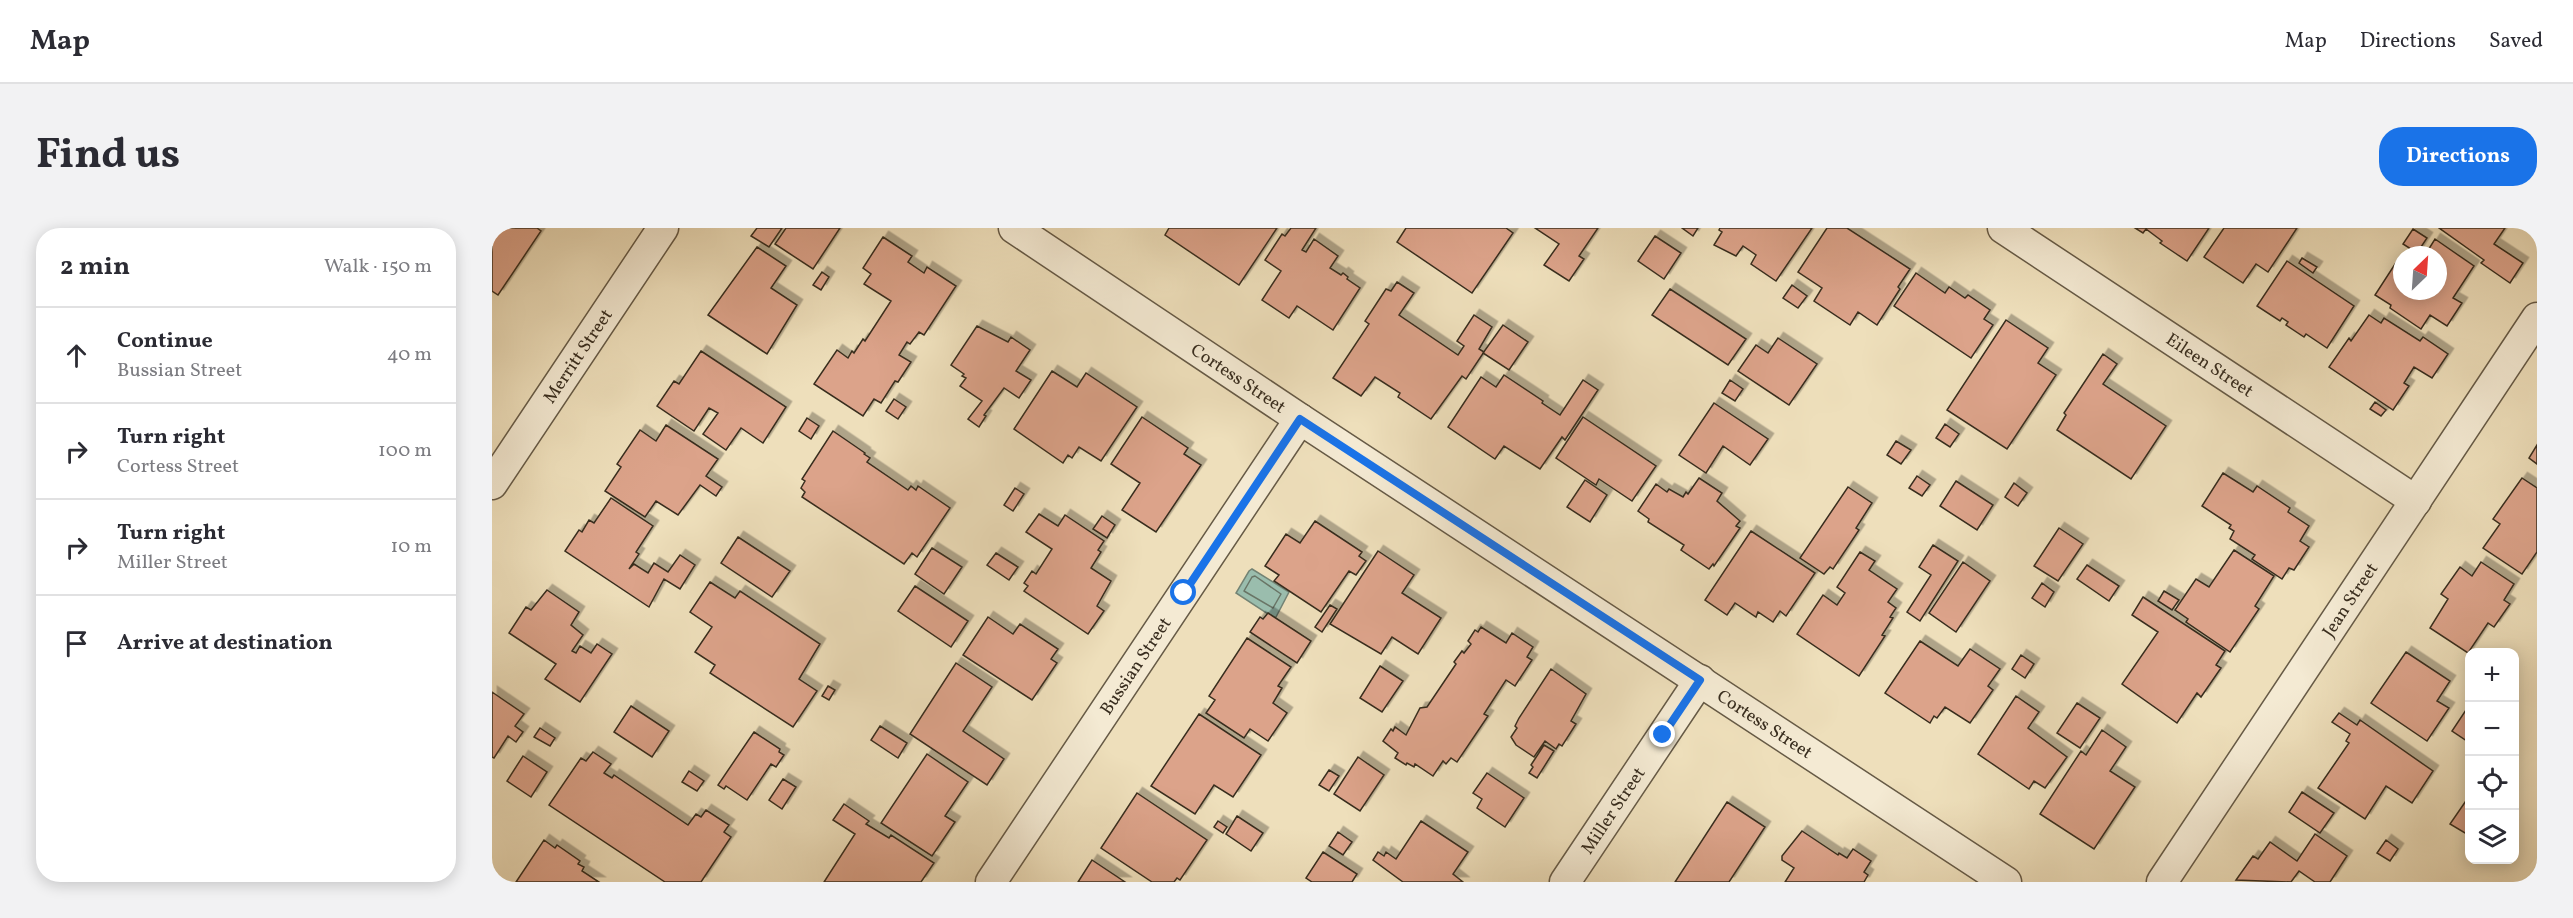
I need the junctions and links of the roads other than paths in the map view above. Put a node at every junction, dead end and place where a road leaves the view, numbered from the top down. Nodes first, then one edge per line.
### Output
1 (663, 228) edge
2 (1014, 228) edge
3 (2003, 228) edge
4 (2537, 318) edge
5 (1300, 419) junction
6 (492, 484) edge
7 (2416, 501) junction
8 (1700, 680) junction
9 (991, 882) edge
10 (1566, 882) edge
11 (2006, 882) edge
12 (2162, 882) edge

1 - 6 street, Merritt Street
2 - 5 street, Cortess Street
3 - 7 street, Eileen Street
4 - 7 street, Jean Street
5 - 8 street, Cortess Street
5 - 9 street, Bussian Street
7 - 12 street, Jean Street
8 - 10 street, Miller Street
8 - 11 street, Cortess Street

